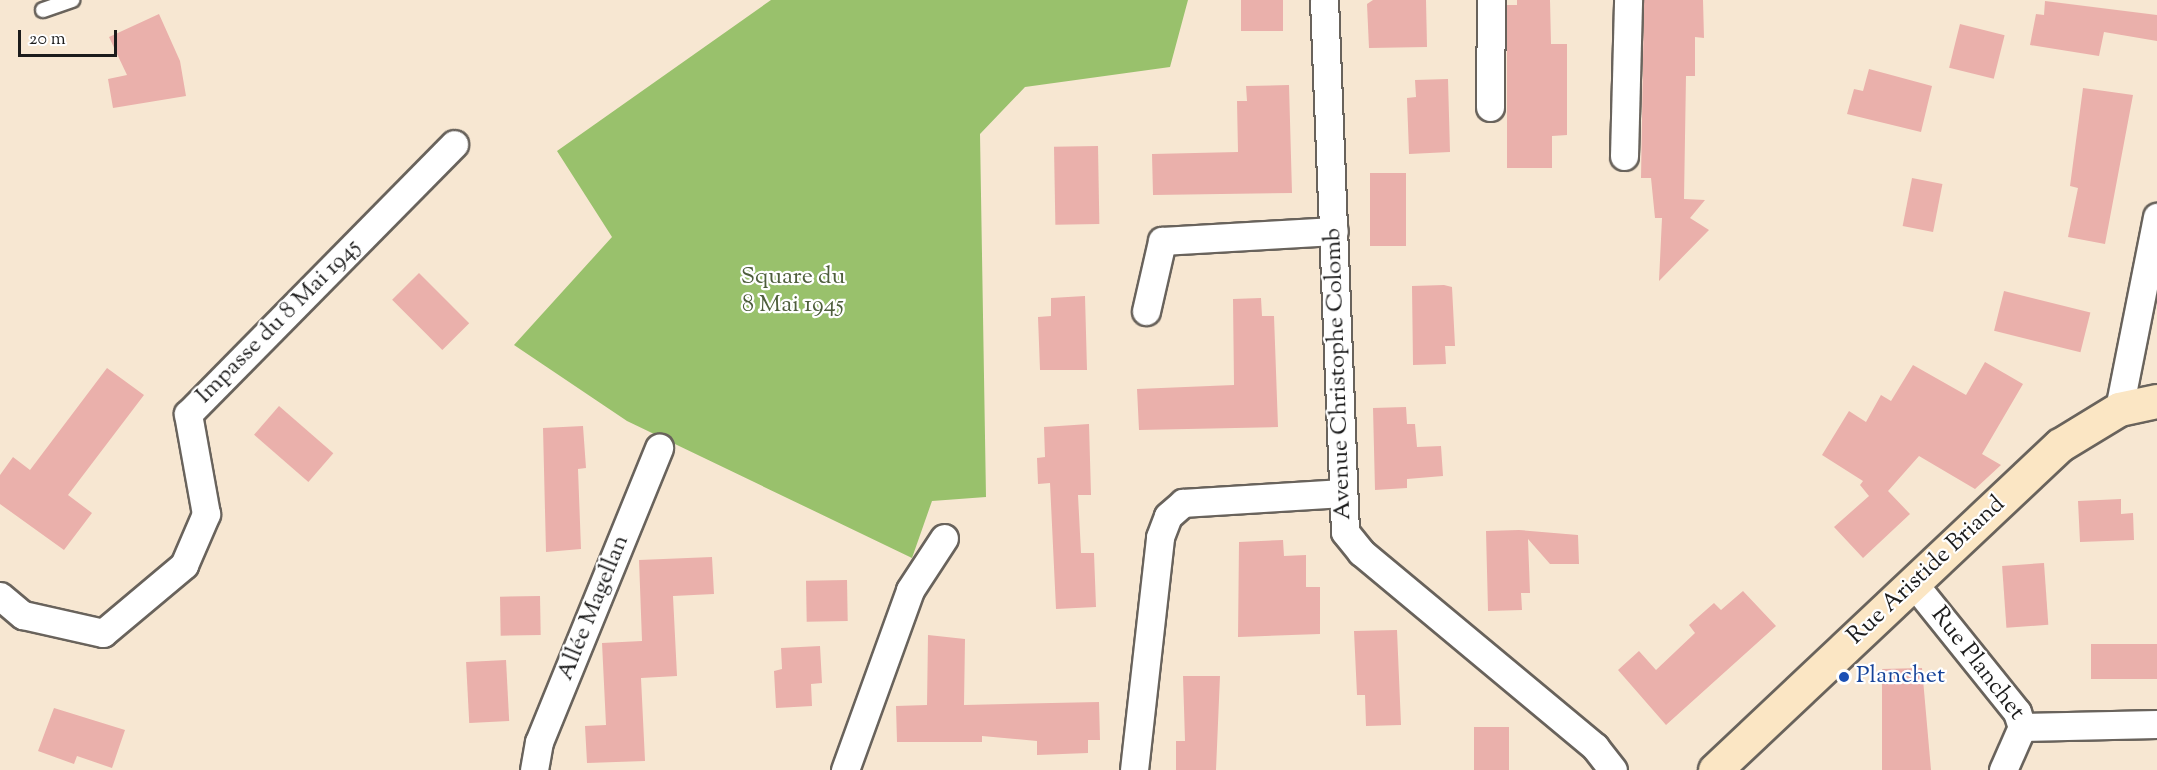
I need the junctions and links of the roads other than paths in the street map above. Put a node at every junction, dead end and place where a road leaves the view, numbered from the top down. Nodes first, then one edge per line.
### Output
1 (72, 0) edge
2 (1324, 0) edge
3 (1491, 0) edge
4 (1628, 0) edge
5 (44, 10) dead end
6 (1490, 107) dead end
7 (454, 144) dead end
8 (1624, 156) dead end
9 (2157, 217) edge
10 (1334, 231) junction
11 (1146, 311) dead end
12 (2157, 401) edge
13 (2120, 409) junction
14 (659, 448) dead end
15 (1342, 493) junction
16 (944, 538) dead end
17 (1914, 585) junction
18 (0, 596) edge
19 (2157, 724) edge
20 (2022, 727) junction
21 (534, 770) edge
22 (845, 770) edge
23 (1134, 770) edge
24 (1613, 770) edge
25 (1715, 770) edge
26 (2003, 770) edge

1 - 5 lane
2 - 10 street, Avenue Christophe Colomb
3 - 6 street
4 - 8 street
7 - 18 street, Impasse du 8 Mai 1945
9 - 13 street
10 - 11 street
10 - 15 street, Avenue Christophe Colomb
12 - 13 street, Rue Aristide Briand
13 - 17 street, Rue Aristide Briand
14 - 21 street, Allée Magellan
15 - 23 street
15 - 24 street, Avenue Christophe Colomb
16 - 22 street
17 - 20 street, Rue Planchet
17 - 25 street, Rue Aristide Briand
19 - 20 street, Rue Planchet
20 - 26 street

